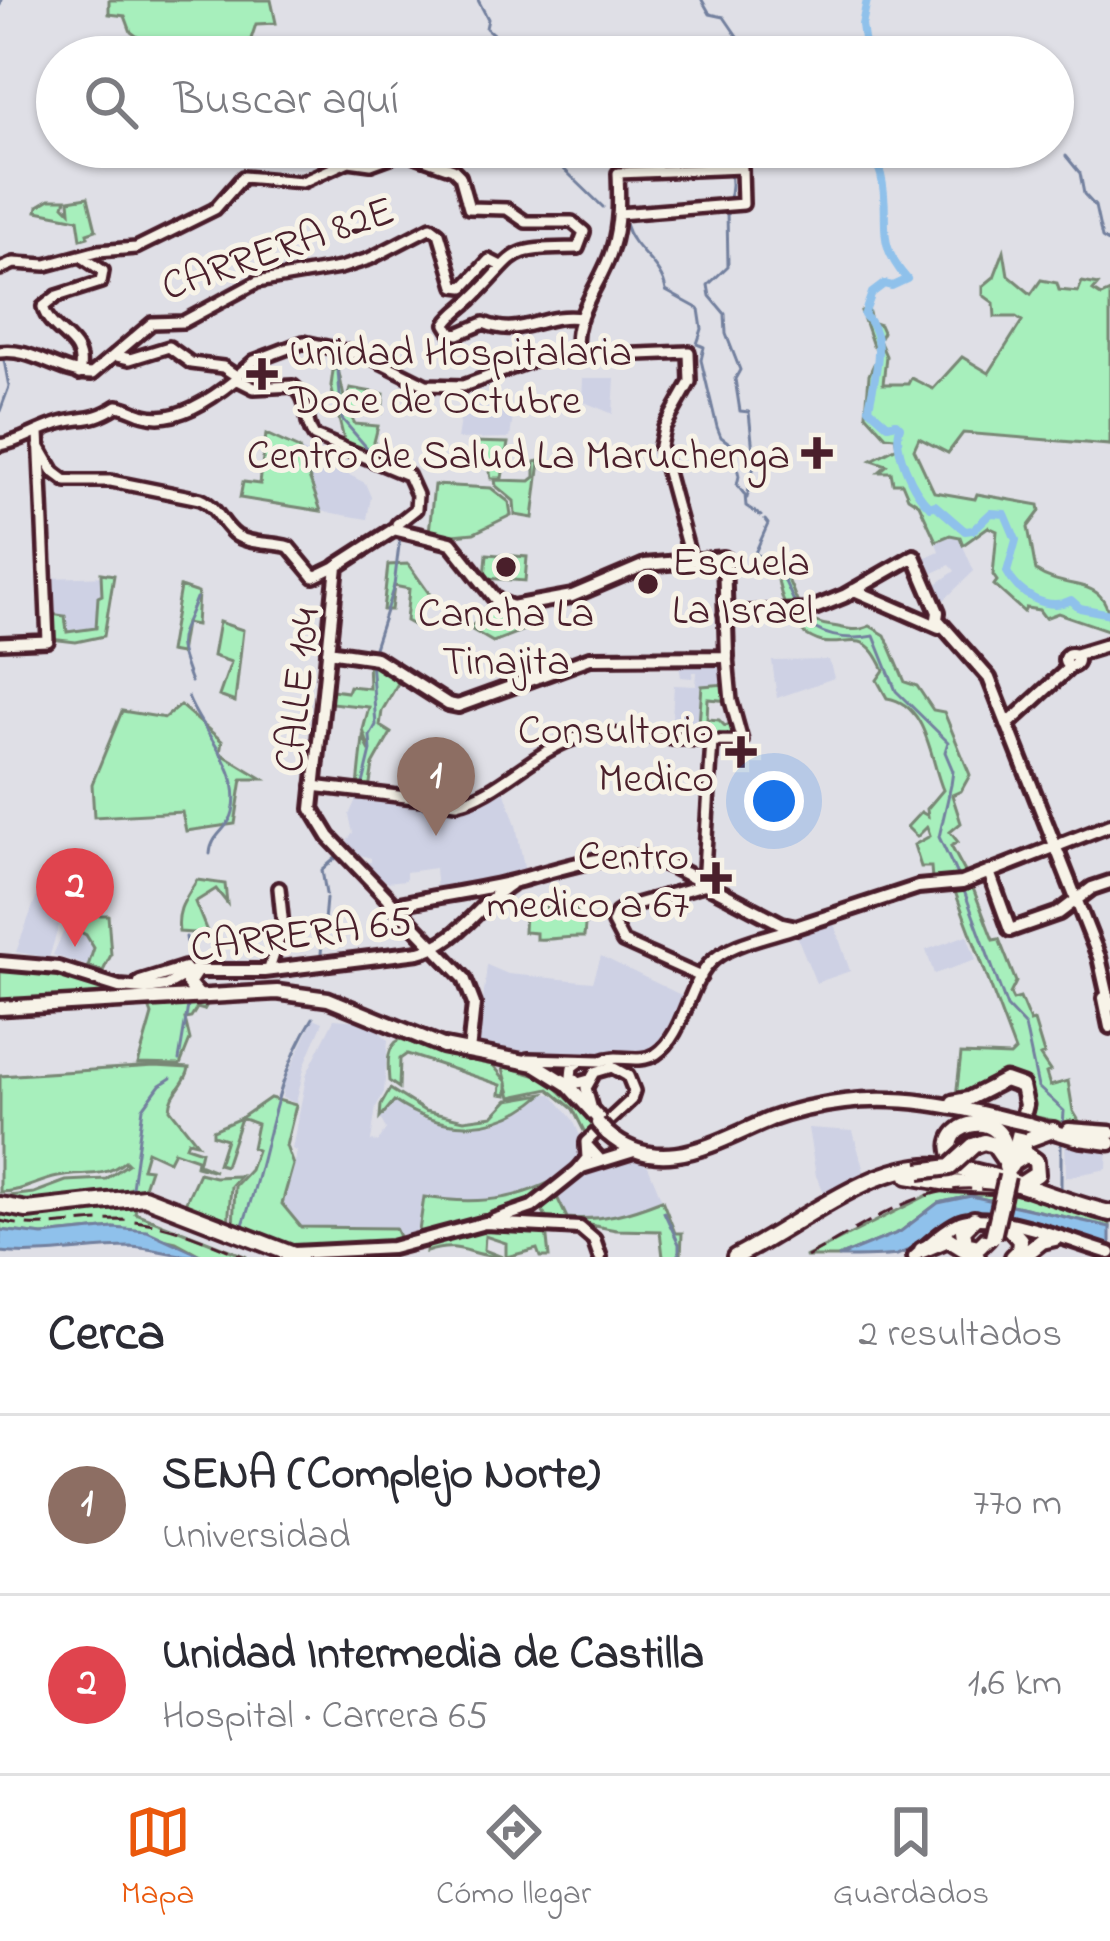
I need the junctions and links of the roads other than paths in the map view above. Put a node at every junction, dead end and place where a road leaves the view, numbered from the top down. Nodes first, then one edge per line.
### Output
1 (332, 168) edge
2 (448, 168) edge
3 (620, 214) junction
4 (80, 256) junction
5 (501, 266) junction
6 (0, 269) edge
7 (581, 318) junction
8 (0, 352) edge
9 (117, 356) junction
10 (579, 357) junction
11 (79, 374) junction
12 (235, 377) junction
13 (40, 432) junction
14 (0, 445) edge
15 (39, 446) junction
16 (396, 528) junction
17 (691, 560) junction
18 (341, 564) junction
19 (854, 590) junction
20 (725, 614) junction
21 (935, 619) junction
22 (0, 643) edge
23 (1110, 646) edge
24 (330, 651) junction
25 (728, 657) junction
26 (1006, 724) junction
27 (712, 742) junction
28 (316, 786) junction
29 (1110, 825) edge
30 (1053, 848) junction
31 (989, 872) junction
32 (519, 880) junction
33 (1110, 882) edge
34 (279, 888) dead end
35 (708, 888) junction
36 (1074, 903) junction
37 (398, 905) junction
38 (782, 928) junction
39 (436, 944) junction
40 (0, 960) edge
41 (270, 966) junction
42 (1103, 970) edge
43 (196, 971) junction
44 (701, 977) junction
45 (168, 986) junction
46 (199, 996) junction
47 (1110, 1006) edge
48 (0, 1011) edge
49 (1110, 1026) edge
50 (472, 1052) junction
51 (520, 1059) junction
52 (580, 1060) junction
53 (601, 1061) junction
54 (589, 1080) junction
55 (838, 1101) junction
56 (952, 1102) junction
57 (969, 1110) junction
58 (1008, 1116) junction
59 (602, 1124) junction
60 (1061, 1131) junction
61 (1002, 1138) junction
62 (1110, 1138) edge
63 (599, 1151) junction
64 (944, 1166) junction
65 (1009, 1174) junction
66 (925, 1175) junction
67 (969, 1178) junction
68 (541, 1200) junction
69 (0, 1208) edge
70 (1110, 1215) edge
71 (974, 1219) junction
72 (1004, 1222) junction
73 (485, 1223) junction
74 (548, 1226) junction
75 (1055, 1238) junction
76 (990, 1249) edge
77 (1110, 1252) edge
78 (350, 1254) edge
79 (918, 1254) edge
80 (290, 1255) edge
81 (600, 1257) edge
82 (735, 1257) edge
83 (747, 1257) edge
84 (1013, 1257) edge
85 (1022, 1257) edge

1 - 4 street
2 - 5 street
3 - 3 street
3 - 7 street
4 - 6 street
4 - 11 street
5 - 7 street
5 - 9 street, CARRERA 82E
7 - 10 street
8 - 11 street
9 - 11 street, CARRERA 82E
9 - 12 street
10 - 12 street
10 - 17 street
12 - 13 street
12 - 16 street
13 - 14 street
13 - 15 street
15 - 18 street
15 - 22 street
16 - 17 main road
16 - 18 main road
17 - 20 main road
18 - 24 main road, CALLE 104
19 - 20 main road
19 - 21 main road
19 - 21 main road
20 - 25 main road
21 - 26 main road
23 - 26 main road
24 - 25 main road
24 - 28 main road, CALLE 104
25 - 27 street
26 - 30 main road
27 - 28 street
27 - 35 street
28 - 37 main road, CALLE 104
29 - 30 main road
30 - 31 main road
30 - 36 main road
31 - 36 main road
31 - 38 main road
32 - 35 main road
32 - 37 main road
32 - 39 main road, CARRERA 65
33 - 36 main road
34 - 41 street
35 - 38 main road
35 - 44 street
36 - 42 main road
37 - 39 main road, CALLE 104
38 - 44 street
39 - 41 main road, CARRERA 65
39 - 43 main road, CARRERA 65
39 - 50 main road, CALLE 104
40 - 45 main road, CARRERA 65
41 - 45 main road, CARRERA 65
42 - 47 main road
42 - 49 main road
43 - 45 main road, CARRERA 65
43 - 46 main road
44 - 53 street
45 - 46 main road
45 - 48 main road
46 - 50 main road
48 - 59 main road
50 - 51 main road
51 - 52 street
51 - 59 main road
52 - 53 street
52 - 54 street
53 - 63 street
54 - 59 street
54 - 63 street
55 - 56 main road
55 - 57 main road
55 - 59 main road
55 - 63 main road
56 - 58 main road
56 - 65 main road
57 - 58 main road
57 - 61 highway
58 - 60 main road, bridge
58 - 65 main road
59 - 63 main road
60 - 62 main road
60 - 65 highway
61 - 65 highway
61 - 67 highway
63 - 68 main road
64 - 66 highway
64 - 67 highway
64 - 82 highway
65 - 66 highway, bridge
65 - 67 highway
65 - 70 highway
65 - 76 highway, bridge
66 - 67 highway
66 - 83 highway
67 - 70 highway
68 - 73 main road
68 - 74 main road
69 - 80 highway
71 - 72 main road
71 - 76 highway
71 - 79 main road
72 - 75 main road
72 - 84 highway
73 - 74 main road
73 - 78 main road
74 - 81 main road
75 - 77 main road
75 - 85 highway
76 - 79 highway
78 - 80 main road

